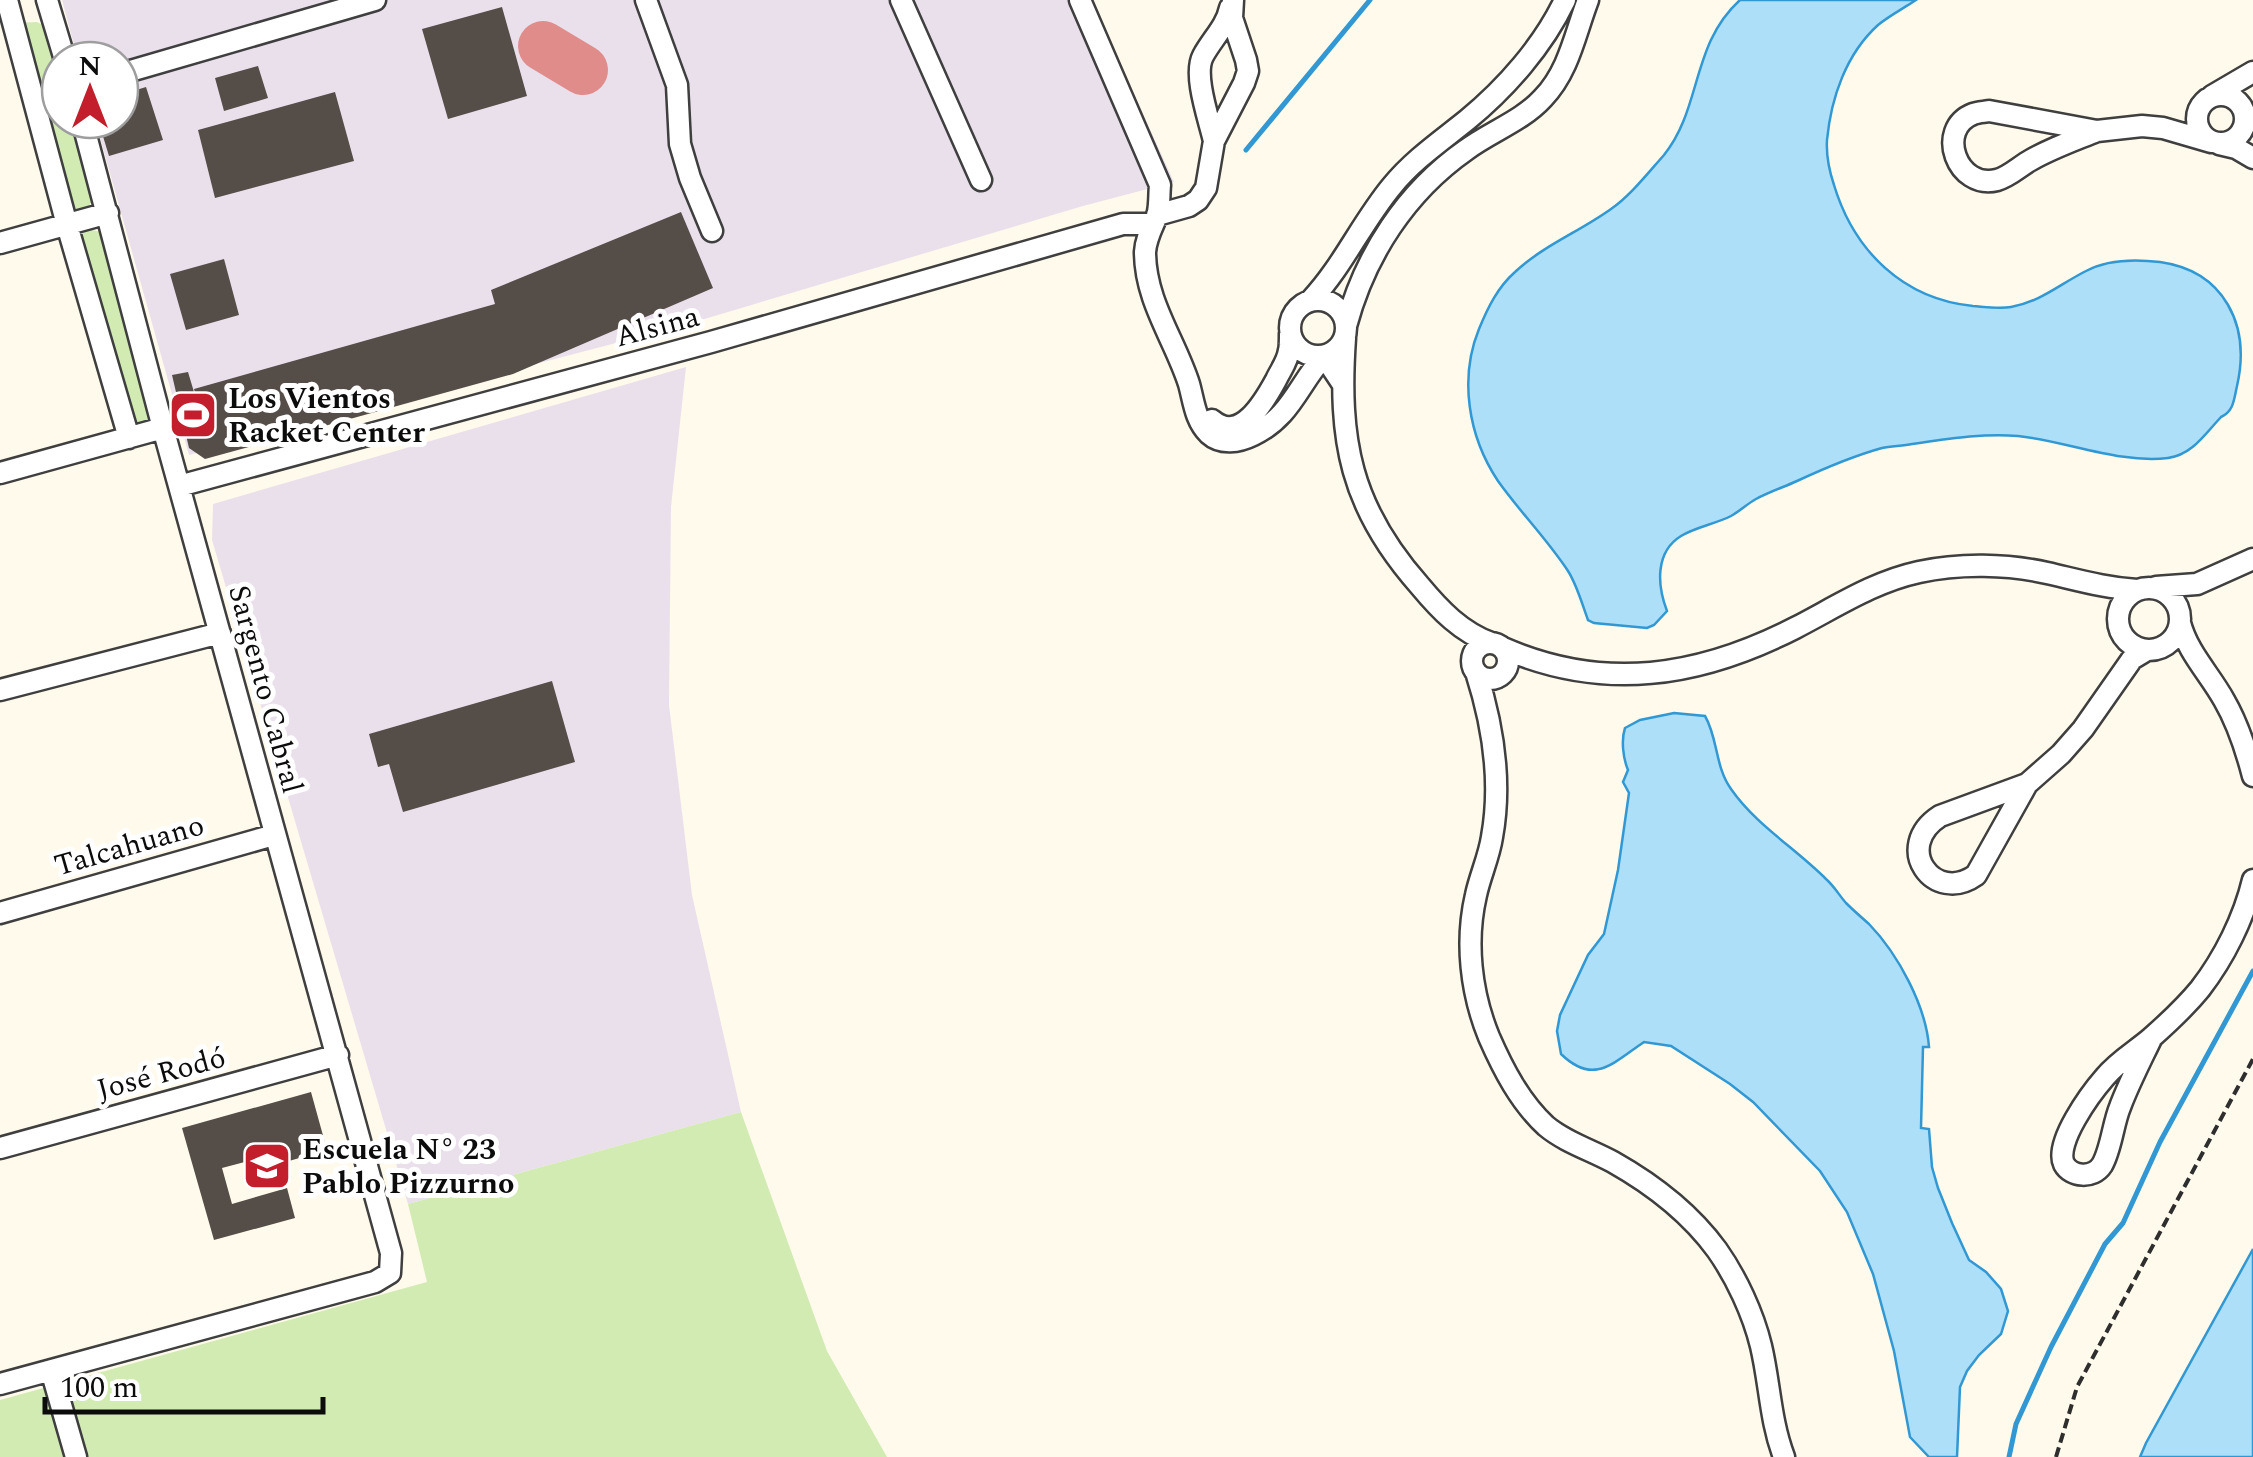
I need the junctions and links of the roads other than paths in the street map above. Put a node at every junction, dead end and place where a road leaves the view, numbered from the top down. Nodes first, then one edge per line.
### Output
1 (376, 0) edge
2 (646, 0) edge
3 (901, 0) edge
4 (1080, 0) edge
5 (1232, 0) edge
6 (1564, 0) edge
7 (1588, 0) edge
8 (48, 3) edge
9 (6, 12) edge
10 (1546, 33) junction
11 (59, 40) edge
12 (1573, 46) junction
13 (140, 68) edge
14 (2253, 72) edge
15 (1495, 94) junction
16 (2207, 100) junction
17 (2247, 114) edge
18 (1511, 122) junction
19 (2142, 126) junction
20 (2097, 131) junction
21 (88, 140) edge
22 (1214, 141) junction
23 (2215, 143) junction
24 (2253, 156) edge
25 (981, 180) dead end
26 (108, 213) junction
27 (1154, 220) junction
28 (66, 225) junction
29 (712, 231) dead end
30 (0, 244) edge
31 (1311, 300) junction
32 (1346, 332) junction
33 (1290, 334) junction
34 (1324, 356) junction
35 (1342, 383) junction
36 (1189, 385) junction
37 (163, 428) junction
38 (129, 438) junction
39 (0, 473) edge
40 (179, 486) junction
41 (2253, 559) edge
42 (2077, 582) junction
43 (2197, 584) junction
44 (2143, 589) junction
45 (2179, 615) junction
46 (1462, 629) junction
47 (2122, 630) junction
48 (220, 633) junction
49 (1497, 645) junction
50 (2154, 648) junction
51 (2194, 658) junction
52 (1540, 663) junction
53 (1474, 664) junction
54 (2123, 671) junction
55 (1505, 672) junction
56 (0, 690) edge
57 (1487, 708) junction
58 (2253, 776) edge
59 (2027, 784) junction
60 (274, 835) junction
61 (2253, 880) edge
62 (0, 913) edge
63 (2152, 1037) junction
64 (338, 1056) junction
65 (0, 1148) edge
66 (50, 1370) junction
67 (0, 1384) edge
68 (76, 1457) edge
69 (1784, 1457) edge

1 - 13 street
2 - 29 street
3 - 25 street
4 - 27 street
5 - 22 street
5 - 22 street
6 - 10 street
7 - 12 street
8 - 9 street
8 - 11 street
9 - 28 street
10 - 12 street
10 - 15 street
12 - 18 street
14 - 16 street
15 - 18 street
15 - 31 street
16 - 17 street
16 - 19 street
16 - 23 street
17 - 23 street
17 - 24 street
18 - 32 street
19 - 20 street
19 - 23 street
20 - 20 street
21 - 26 street, Sargento Cabral
22 - 27 street, Alsina
23 - 24 street
26 - 28 street
26 - 37 street, Sargento Cabral
27 - 36 street
27 - 40 street, Alsina
28 - 30 street
28 - 38 street
31 - 32 street
31 - 33 street
32 - 34 street
32 - 35 street
33 - 34 street
33 - 36 street
34 - 35 street
34 - 36 street
35 - 46 street
37 - 38 street
37 - 40 street, Sargento Cabral
38 - 39 street
40 - 48 street, Sargento Cabral
41 - 43 street
42 - 44 street
42 - 47 street
42 - 52 street
43 - 44 street
43 - 45 street
44 - 45 street
44 - 47 street
45 - 50 street
45 - 51 street
46 - 49 street
46 - 53 street
47 - 50 street
47 - 54 street
48 - 56 street
48 - 60 street, Sargento Cabral
49 - 52 street
49 - 53 street
49 - 55 street
50 - 51 street
50 - 54 street
51 - 58 street
52 - 55 street
53 - 55 street
53 - 57 street
54 - 59 street
55 - 57 street
57 - 69 street
59 - 59 street
60 - 62 street, Talcahuano
60 - 64 street, Sargento Cabral
61 - 63 street
63 - 63 street
64 - 65 street, José Rodó
64 - 66 street, Sargento Cabral
66 - 67 street
66 - 68 street

